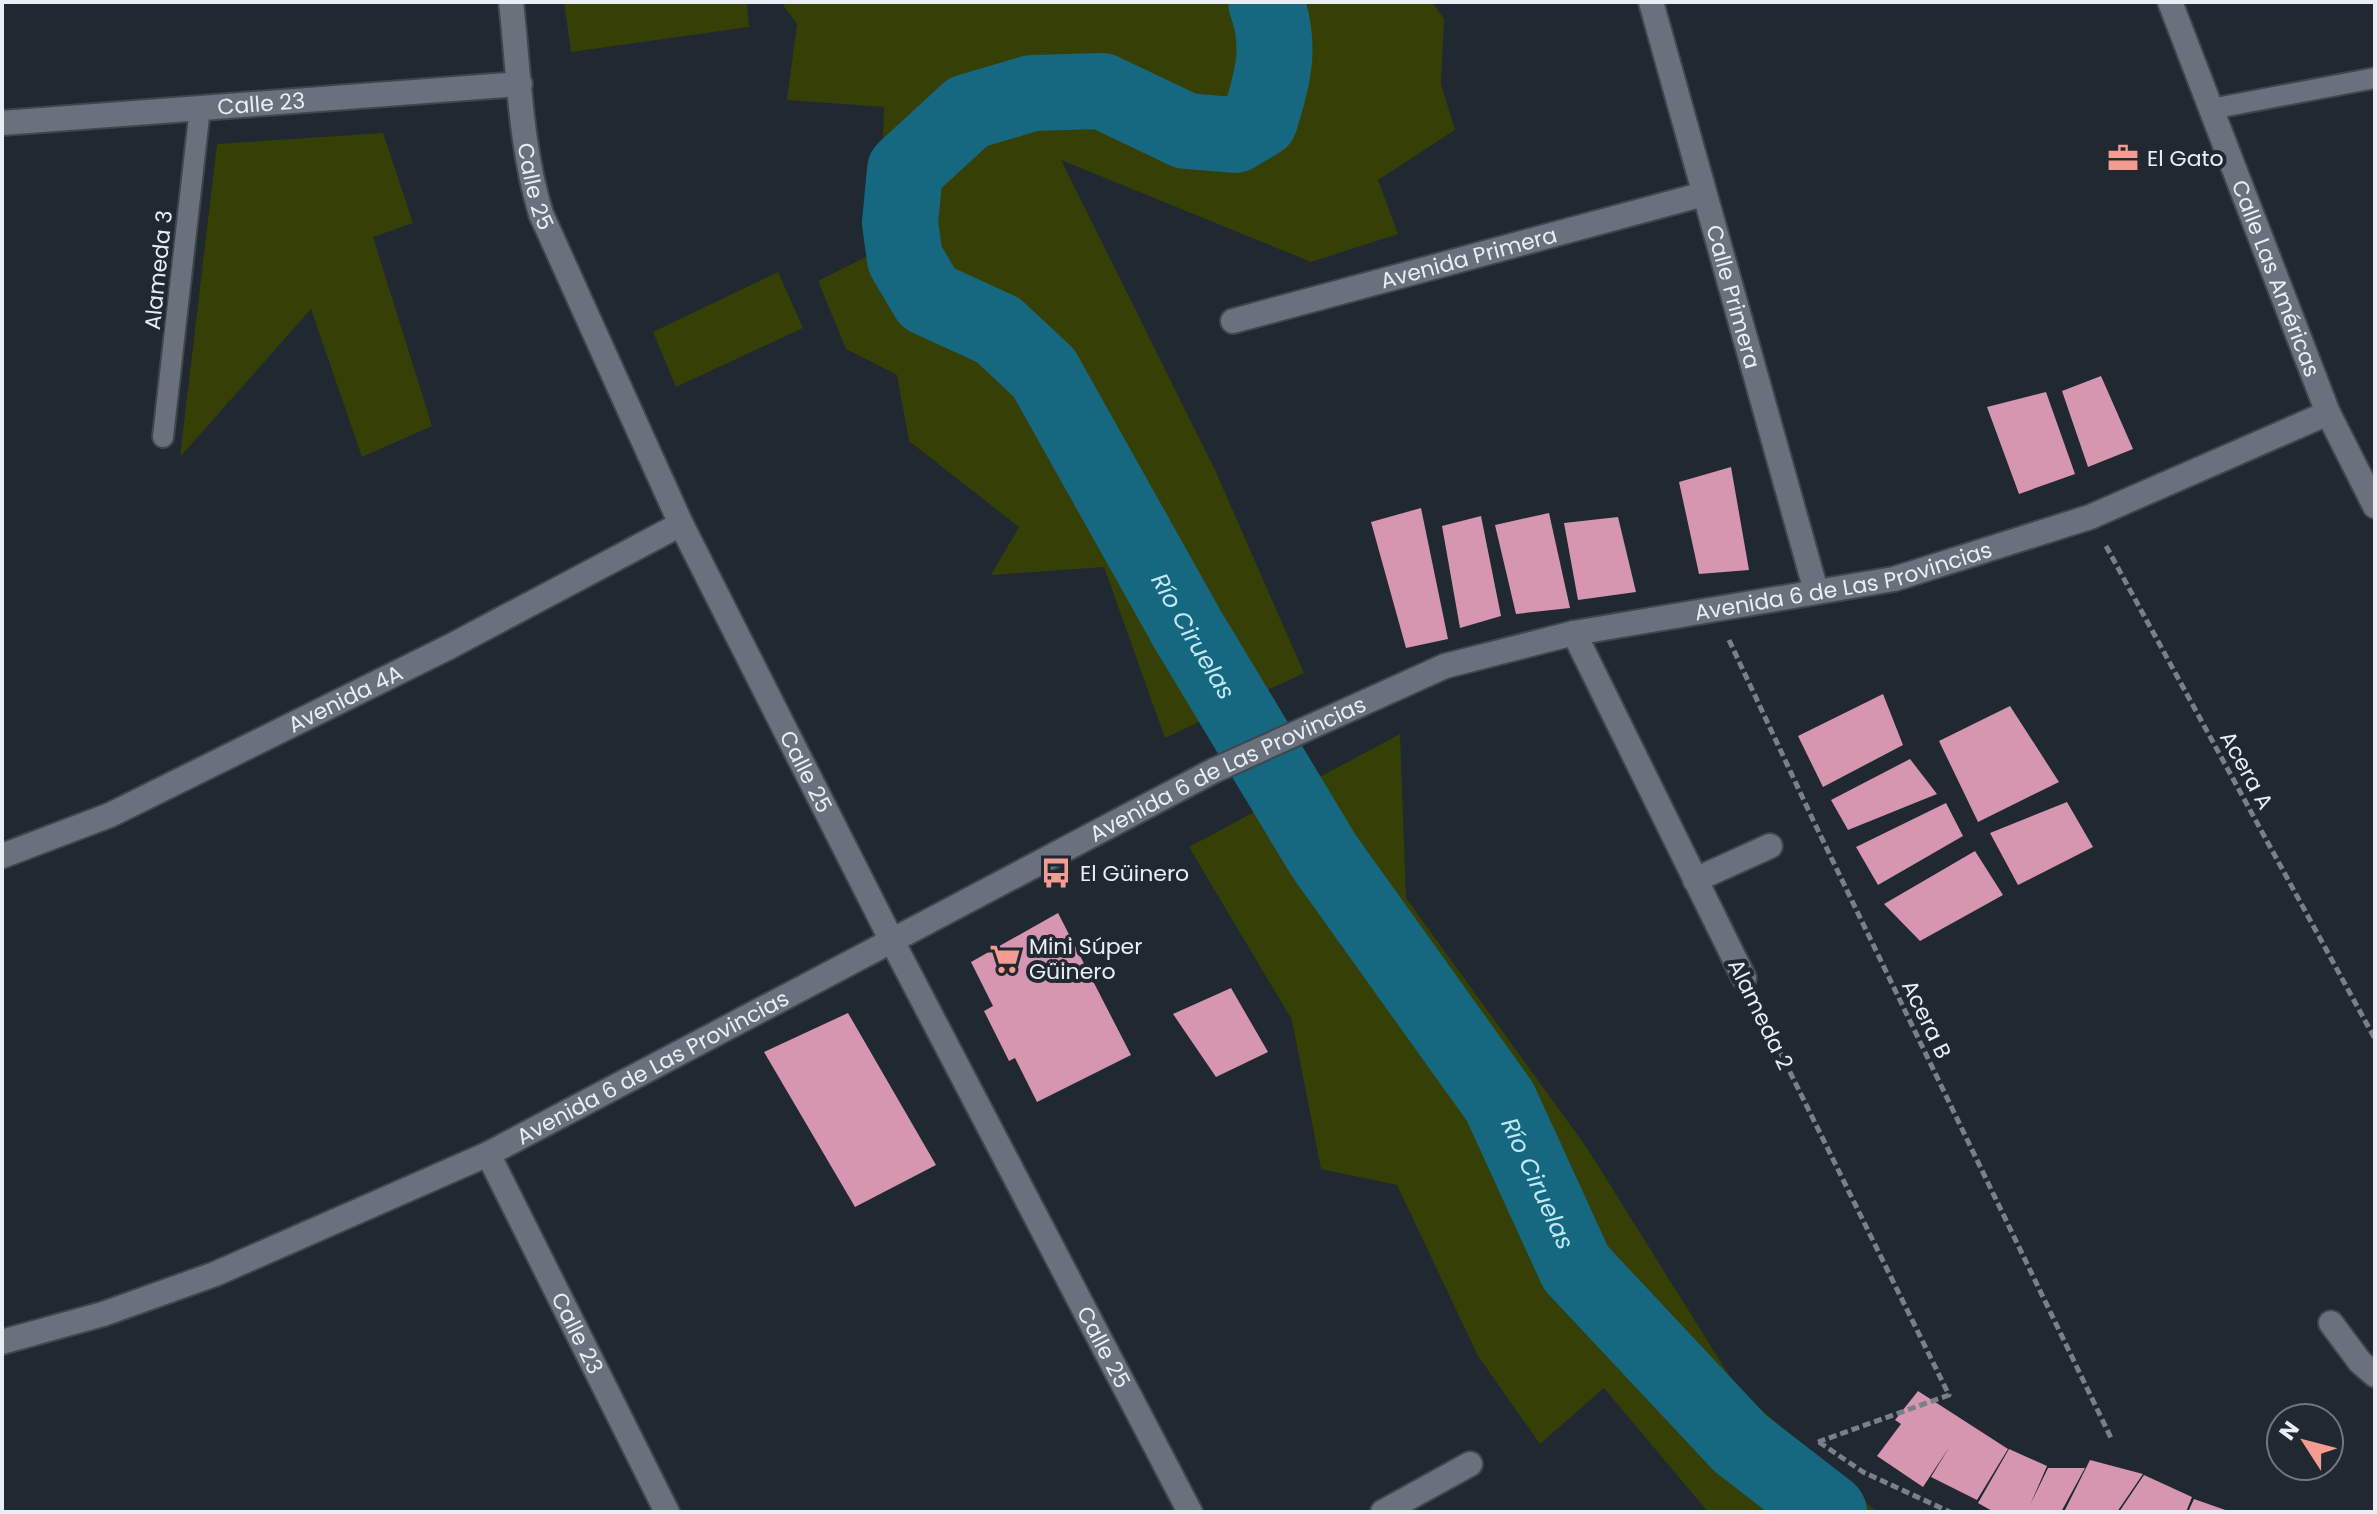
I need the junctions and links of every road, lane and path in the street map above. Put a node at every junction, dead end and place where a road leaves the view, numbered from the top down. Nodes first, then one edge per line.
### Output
1 (511, 2) edge
2 (1651, 2) edge
3 (2170, 2) edge
4 (2375, 78) edge
5 (520, 84) junction
6 (200, 108) junction
7 (2211, 109) junction
8 (2, 123) edge
9 (1704, 194) junction
10 (1233, 321) dead end
11 (2328, 413) junction
12 (163, 437) dead end
13 (2375, 506) edge
14 (2090, 517) junction
15 (681, 524) junction
16 (1816, 591) junction
17 (1715, 610) junction
18 (1574, 633) junction
19 (1770, 846) dead end
20 (2, 856) edge
21 (1695, 880) junction
22 (892, 941) junction
23 (1744, 978) joint
24 (2375, 1039) edge
25 (488, 1154) junction
26 (2331, 1323) dead end
27 (2, 1342) edge
28 (2375, 1375) edge
29 (2112, 1440) dead end
30 (1470, 1464) dead end
31 (667, 1512) edge
32 (1190, 1512) edge
33 (1383, 1512) edge
34 (1950, 1512) edge

1 - 5 street, Calle 25
2 - 9 street, Calle Primera
3 - 7 street, Calle Las Américas
4 - 7 lane
5 - 6 street, Calle 23
5 - 15 street, Calle 25
6 - 8 street, Calle 23
6 - 12 lane, Alameda 3
7 - 11 street, Calle Las Américas
9 - 10 street, Avenida Primera
9 - 16 street, Calle Primera
11 - 13 street, Calle Las Américas
11 - 14 street, Avenida 6 de Las Provincias
14 - 16 street, Avenida 6 de Las Provincias
14 - 24 path, Acera A
15 - 20 street, Avenida 4A
15 - 22 street, Calle 25
16 - 17 street, Avenida 6 de Las Provincias
17 - 18 street, Avenida 6 de Las Provincias
17 - 29 path, Acera B
18 - 21 street, Alameda 2
18 - 22 street, Avenida 6 de Las Provincias
19 - 21 street
21 - 23 street, Alameda 2
22 - 25 street, Avenida 6 de Las Provincias
22 - 32 street, Calle 25
23 - 34 path, Alameda 2
25 - 27 street, Avenida 6 de Las Provincias
25 - 31 street, Calle 23
26 - 28 street
30 - 33 street

